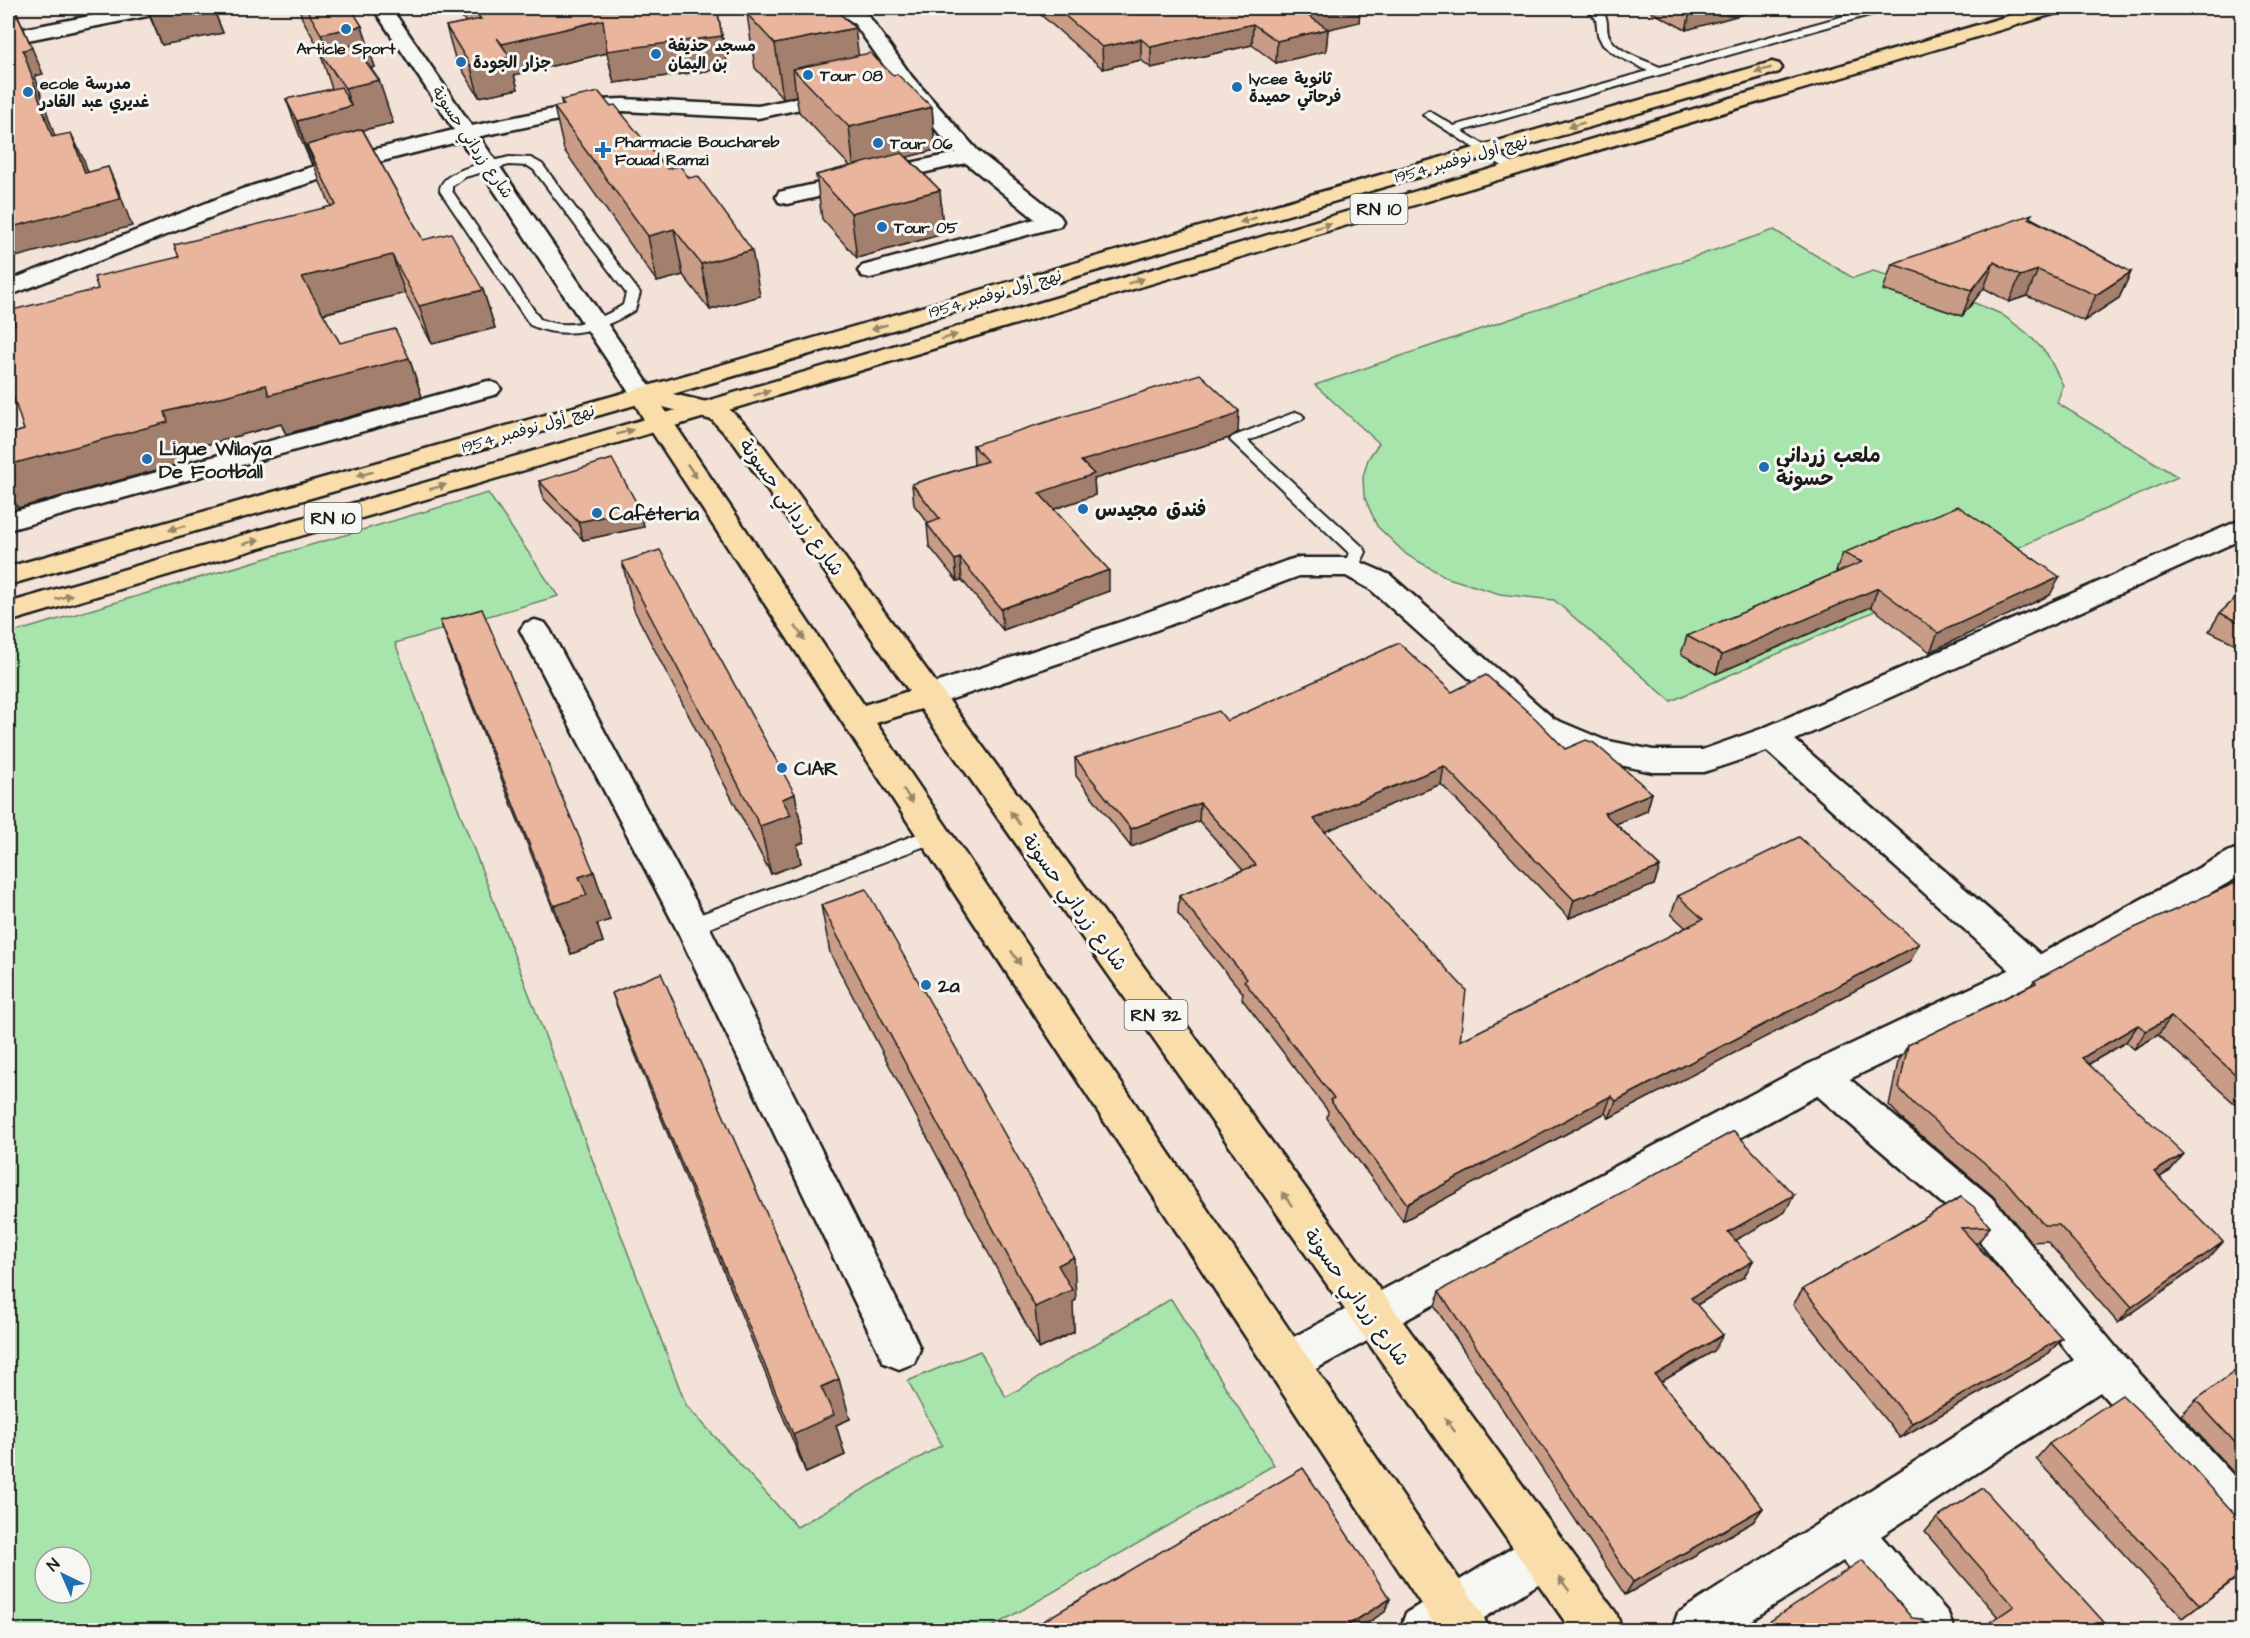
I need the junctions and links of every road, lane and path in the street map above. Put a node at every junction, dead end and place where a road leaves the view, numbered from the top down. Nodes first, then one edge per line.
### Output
1 (157, 8) edge
2 (382, 8) edge
3 (841, 8) edge
4 (1593, 8) edge
5 (1883, 8) edge
6 (2053, 8) edge
7 (1910, 28) dead end
8 (8, 38) edge
9 (1939, 41) junction
10 (1795, 61) dead end
11 (1658, 71) junction
12 (905, 81) junction
13 (1429, 115) dead end
14 (1452, 130) junction
15 (467, 133) junction
16 (1485, 152) junction
17 (970, 156) junction
18 (488, 165) junction
19 (1513, 169) junction
20 (787, 197) dead end
21 (870, 271) dead end
22 (8, 289) edge
23 (596, 322) junction
24 (488, 389) dead end
25 (651, 409) junction
26 (706, 410) junction
27 (1296, 417) dead end
28 (8, 522) edge
29 (2236, 531) dead end
30 (1351, 567) junction
31 (8, 576) edge
32 (8, 613) edge
33 (535, 630) dead end
34 (928, 696) junction
35 (856, 718) junction
36 (1772, 737) junction
37 (934, 835) junction
38 (2242, 860) edge
39 (692, 926) junction
40 (2037, 973) junction
41 (1820, 1076) junction
42 (1371, 1316) junction
43 (899, 1349) dead end
44 (1286, 1363) junction
45 (2104, 1365) junction
46 (2242, 1518) edge
47 (1849, 1533) junction
48 (1543, 1555) junction
49 (1447, 1624) edge
50 (1599, 1630) edge
51 (1695, 1630) edge
52 (1930, 1630) edge

1 - 8 street
2 - 15 street, شارع زرداني حسونة
3 - 12 street
4 - 11 lane
5 - 11 lane
6 - 9 main road, نهج أول نوفمبر 1954 / RN 10
7 - 9 main road
9 - 19 main road, نهج أول نوفمبر 1954 / RN 10
10 -> 16 main road, نهج أول نوفمبر 1954 / RN 10
11 - 14 lane
12 - 15 street
12 - 17 street
13 - 14 lane
14 - 16 lane
15 - 18 street, شارع زرداني حسونة
15 - 22 street
16 - 19 lane
16 -> 25 main road, نهج أول نوفمبر 1954 / RN 10
17 - 20 street
17 - 21 street
18 - 23 street, شارع زرداني حسونة
18 - 23 lane
18 - 23 lane
26 -> 19 main road, نهج أول نوفمبر 1954 / RN 10
23 - 25 street, شارع زرداني حسونة
24 - 28 street
25 - 26 main road, RN 10
25 -> 31 main road, نهج أول نوفمبر 1954 / RN 10
32 -> 25 main road, نهج أول نوفمبر 1954 / RN 10
25 -> 35 main road, شارع زرداني حسونة
26 - 34 main road, شارع زرداني حسونة / RN 32
27 - 30 lane
29 - 36 street
30 - 34 street
30 - 36 street
33 - 39 street
34 - 35 main road
42 -> 34 main road, شارع زرداني حسونة / RN 32
35 -> 37 main road, شارع زرداني حسونة
36 - 40 street
37 - 39 lane
37 -> 44 main road, شارع زرداني حسونة
38 - 40 street
39 - 43 street
40 - 41 street
41 - 42 street
41 - 45 street
42 - 44 street
48 -> 42 main road, شارع زرداني حسونة / RN 32
44 - 49 main road, شارع زرداني حسونة
45 - 46 street
45 - 47 street
47 - 51 street
47 - 52 street
48 - 49 street
50 -> 48 main road, شارع زرداني حسونة / RN 32

